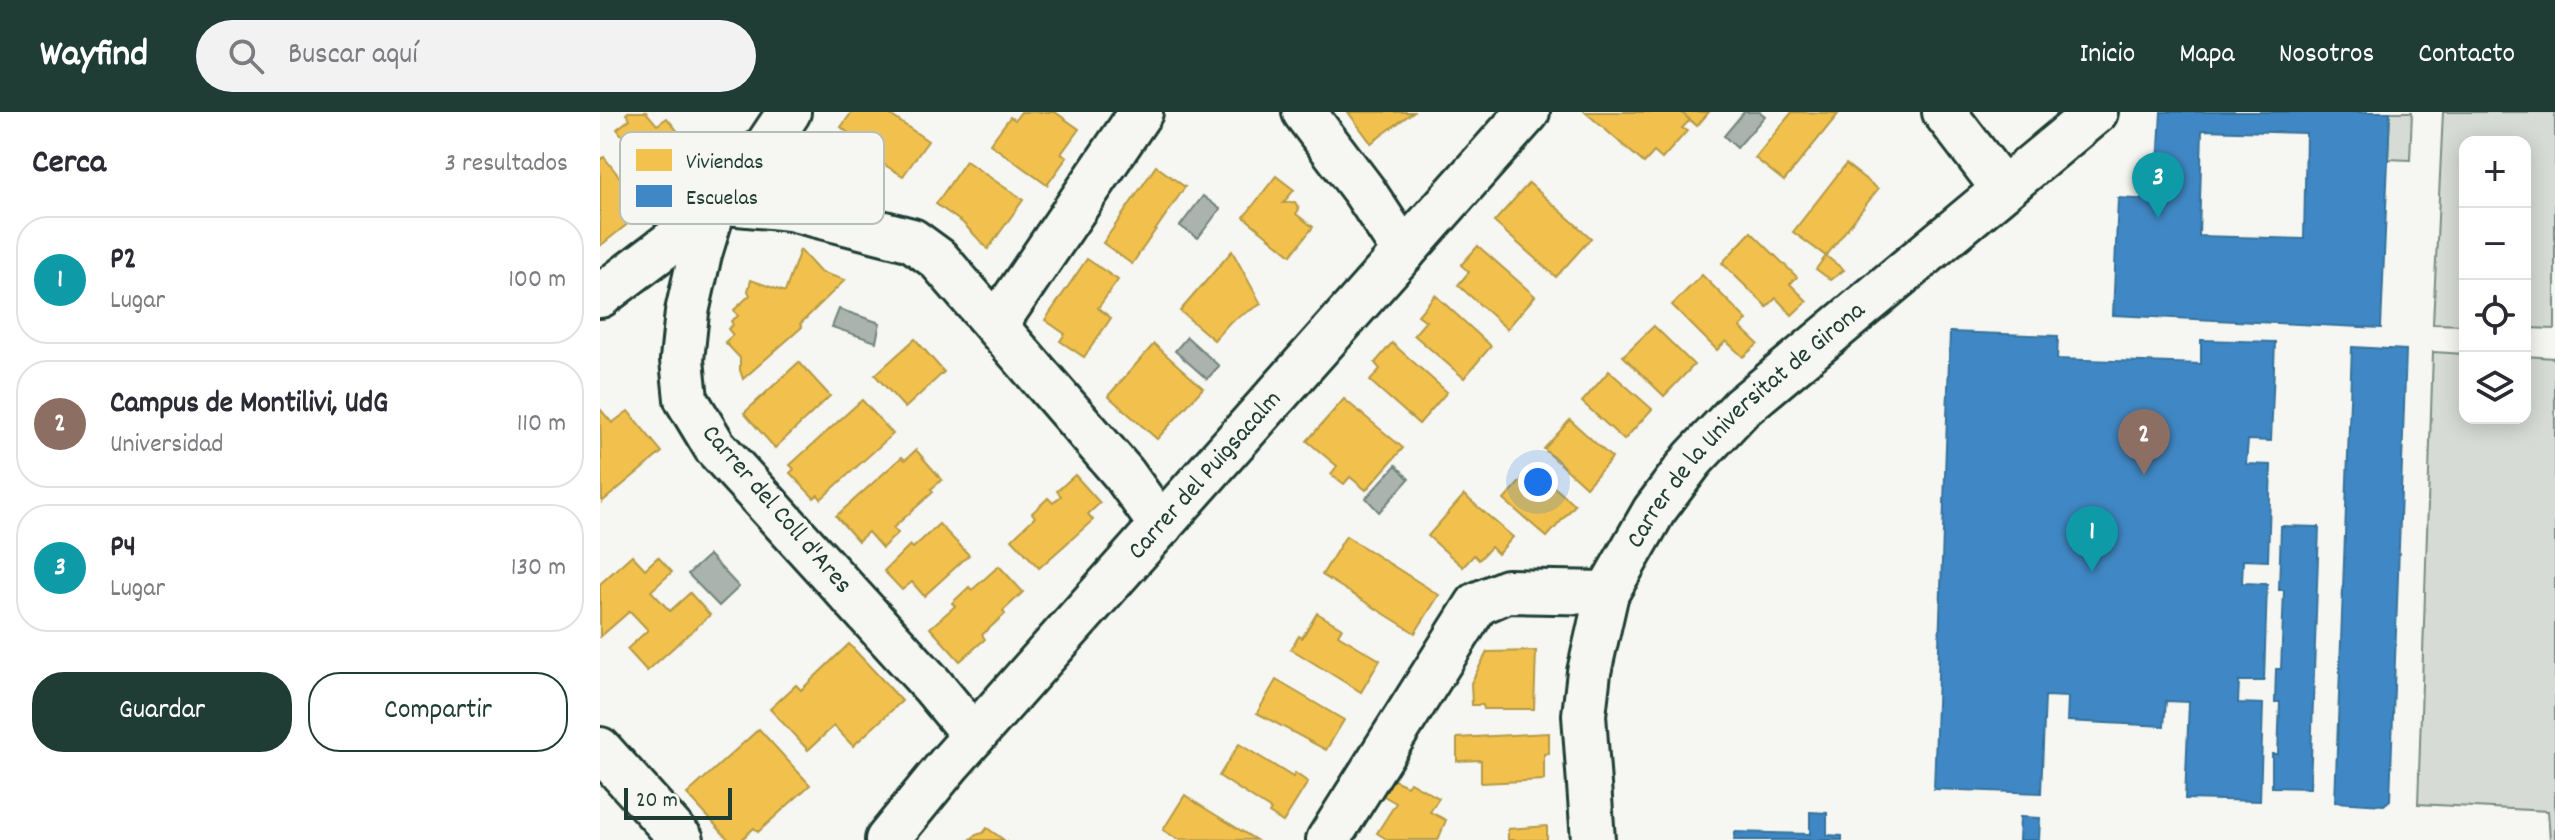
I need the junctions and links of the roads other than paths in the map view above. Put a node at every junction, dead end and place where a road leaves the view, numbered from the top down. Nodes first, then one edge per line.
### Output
1 (789, 112) edge
2 (1141, 112) edge
3 (1304, 112) edge
4 (1528, 112) edge
5 (1944, 112) edge
6 (2096, 112) edge
7 (776, 132) edge
8 (2003, 189) junction
9 (693, 224) edge
10 (709, 224) edge
11 (849, 224) edge
12 (1404, 252) junction
13 (600, 296) edge
14 (996, 325) junction
15 (1161, 526) junction
16 (1607, 593) junction
17 (974, 736) junction
18 (600, 749) edge
19 (682, 840) edge
20 (887, 840) edge
21 (1328, 840) edge
22 (1593, 840) edge

1 - 7 street
2 - 14 street
3 - 12 street
4 - 12 street, Carrer del Puigsacalm
5 - 8 street
6 - 8 street, Carrer de la Universitat de Girona
8 - 16 street, Carrer de la Universitat de Girona
9 - 13 street
10 - 17 street, Carrer del Coll d'Ares
11 - 14 street
12 - 15 street, Carrer del Puigsacalm
14 - 15 street
15 - 17 street, Carrer del Puigsacalm
16 - 21 street
16 - 22 street, Carrer de la Universitat de Girona
17 - 20 street, Carrer del Puigsacalm
18 - 19 street

